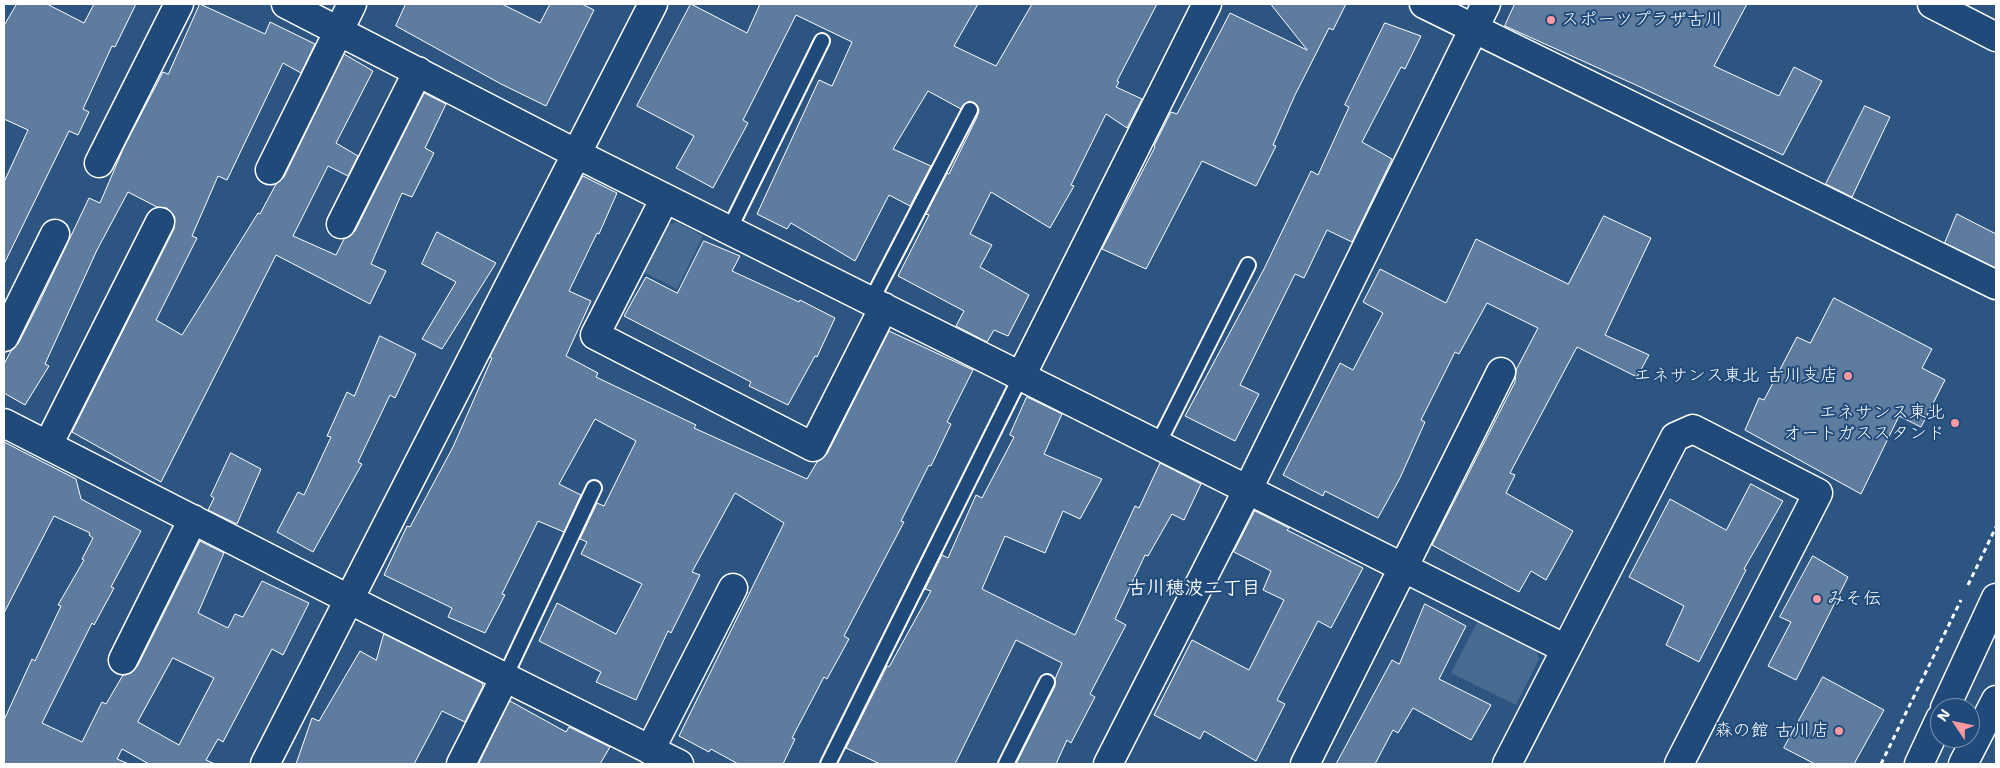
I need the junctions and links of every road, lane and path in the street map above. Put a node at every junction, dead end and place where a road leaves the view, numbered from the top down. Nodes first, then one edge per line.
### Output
1 (179, 4) edge
2 (286, 4) edge
3 (352, 4) edge
4 (653, 4) edge
5 (1207, 4) edge
6 (1424, 4) edge
7 (1486, 4) edge
8 (1932, 4) edge
9 (1474, 28) junction
10 (338, 30) junction
11 (1996, 37) edge
12 (822, 41) dead end
13 (418, 71) junction
14 (970, 110) dead end
15 (577, 154) junction
16 (100, 164) dead end
17 (270, 170) dead end
18 (665, 198) junction
19 (160, 222) dead end
20 (340, 224) dead end
21 (729, 230) junction
22 (56, 234) dead end
23 (1248, 265) dead end
24 (1996, 285) edge
25 (878, 304) junction
26 (4, 337) edge
27 (1501, 372) dead end
28 (1021, 376) junction
29 (4, 423) edge
30 (1158, 444) junction
31 (48, 445) junction
32 (594, 488) dead end
33 (1248, 490) junction
34 (193, 519) junction
35 (1996, 527) edge
36 (1405, 568) junction
37 (1967, 587) dead end
38 (732, 588) dead end
39 (1963, 596) dead end
40 (1996, 598) edge
41 (350, 600) junction
42 (1566, 648) junction
43 (123, 660) dead end
44 (504, 677) junction
45 (1047, 682) dead end
46 (1950, 698) edge
47 (1996, 700) edge
48 (1930, 740) edge
49 (665, 759) edge
50 (266, 764) edge
51 (462, 764) edge
52 (828, 764) edge
53 (1006, 764) edge
54 (1108, 764) edge
55 (1305, 764) edge
56 (1507, 764) edge
57 (1679, 764) edge
58 (1881, 764) edge
59 (1919, 764) edge
60 (1963, 764) edge

1 - 16 main road
2 - 10 main road
3 - 10 main road
4 - 15 main road
5 - 28 main road
6 - 9 main road
7 - 9 main road
8 - 11 main road
9 - 24 main road
9 - 33 main road
10 - 13 main road
10 - 17 main road
12 - 21 lane
13 - 15 main road
13 - 20 main road
14 - 25 lane
15 - 18 main road
15 - 41 main road
18 - 21 main road
18 - 25 main road
19 - 31 main road
21 - 25 main road
22 - 26 main road
23 - 30 lane
25 - 28 main road
27 - 36 main road
28 - 30 main road
28 - 52 lane
29 - 31 main road
30 - 33 main road
31 - 34 main road
32 - 44 lane
33 - 36 main road
33 - 54 main road
34 - 41 main road
34 - 43 main road
35 - 37 path
36 - 42 main road
36 - 55 main road
38 - 49 main road
39 - 58 path
40 - 46 main road
41 - 44 main road
41 - 50 main road
42 - 56 main road
42 - 57 main road
44 - 49 main road
44 - 51 main road
45 - 53 lane
47 - 60 main road
48 - 59 main road

